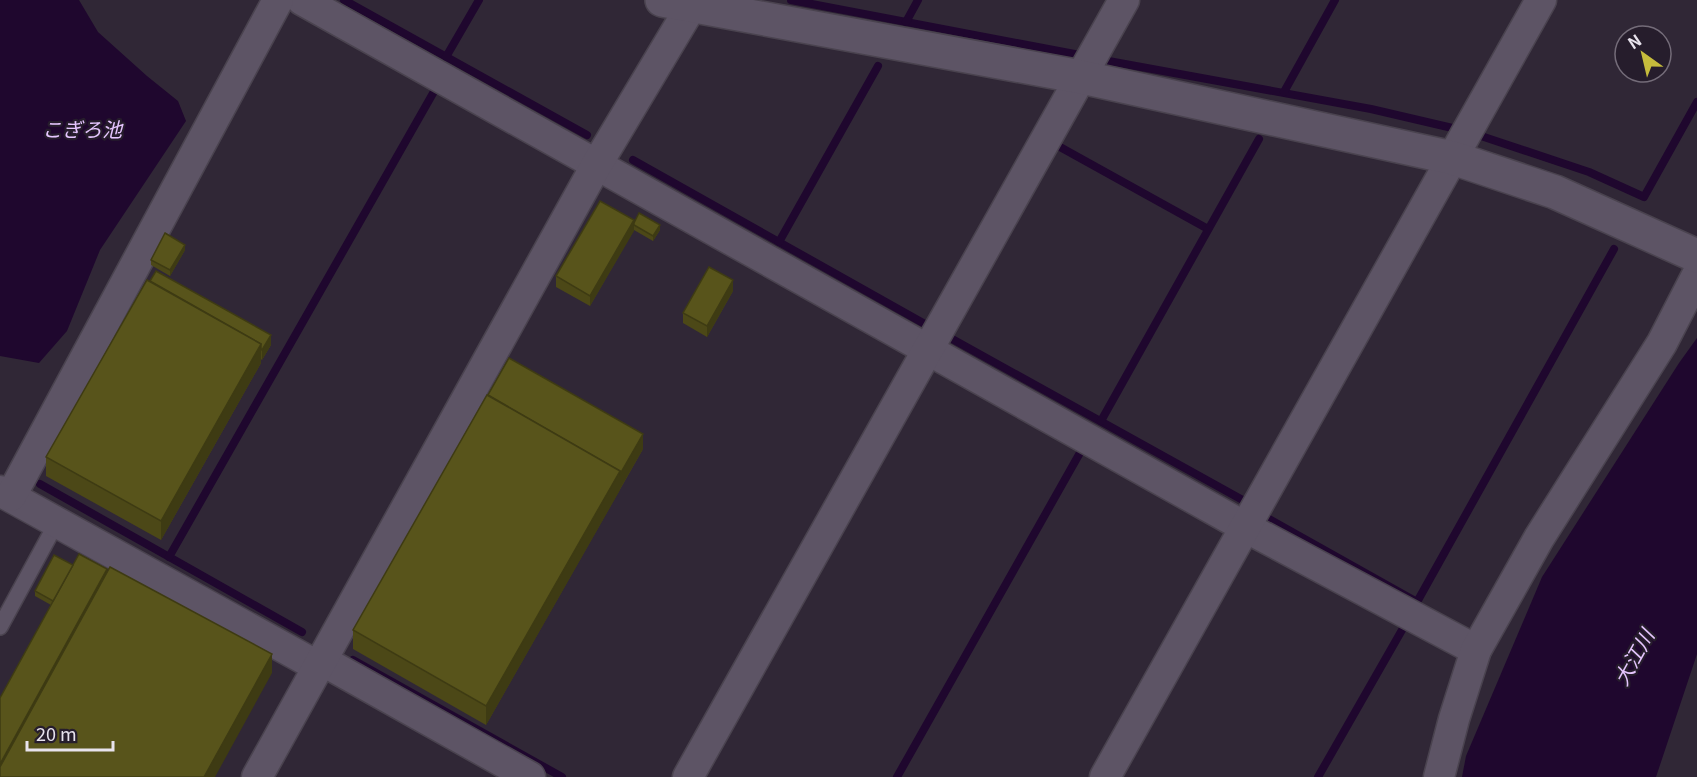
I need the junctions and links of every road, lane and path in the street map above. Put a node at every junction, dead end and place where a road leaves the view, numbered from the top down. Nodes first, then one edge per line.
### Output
1 (278, 0) edge
2 (302, 0) edge
3 (1124, 0) edge
4 (1541, 0) edge
5 (683, 2) edge
6 (1081, 77) junction
7 (1453, 158) junction
8 (597, 164) junction
9 (1697, 256) edge
10 (1697, 275) edge
11 (927, 350) junction
12 (6, 494) edge
13 (57, 522) junction
14 (1245, 527) junction
15 (0, 627) edge
16 (1476, 650) junction
17 (321, 664) junction
18 (257, 777) edge
19 (530, 777) edge
20 (688, 777) edge
21 (1105, 777) edge
22 (1439, 777) edge

1 - 12 street
2 - 8 street
3 - 6 street
4 - 7 street
5 - 6 street
5 - 8 street
6 - 7 street
6 - 11 street
7 - 9 street
7 - 14 street
8 - 11 street
8 - 17 street
10 - 16 street
11 - 14 street
11 - 20 street
12 - 13 street
13 - 15 lane
13 - 17 street
14 - 16 street
14 - 21 street
16 - 22 street
17 - 18 street
17 - 19 street

